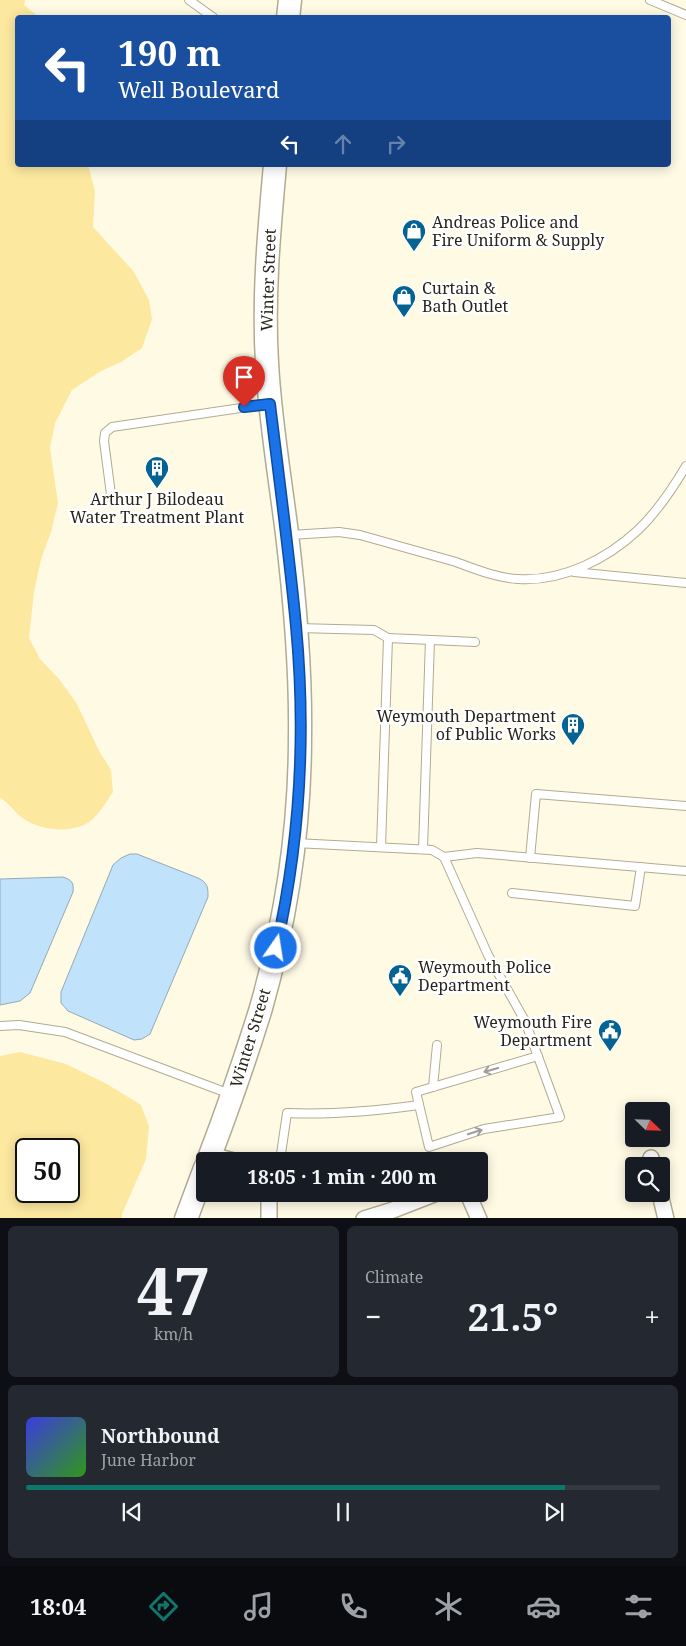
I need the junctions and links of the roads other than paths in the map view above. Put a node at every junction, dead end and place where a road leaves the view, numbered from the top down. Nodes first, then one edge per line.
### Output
1 (189, 0) edge
2 (290, 0) edge
3 (650, 0) edge
4 (210, 15) edge
5 (288, 15) edge
6 (686, 15) edge
7 (275, 167) edge
8 (270, 404) junction
9 (686, 466) edge
10 (112, 502) dead end
11 (287, 535) junction
12 (573, 572) junction
13 (686, 583) edge
14 (296, 628) junction
15 (388, 638) junction
16 (430, 640) junction
17 (475, 642) dead end
18 (686, 806) edge
19 (294, 843) junction
20 (381, 847) junction
21 (423, 849) junction
22 (444, 857) junction
23 (530, 858) junction
24 (641, 867) junction
25 (686, 871) edge
26 (512, 893) dead end
27 (0, 1026) edge
28 (437, 1045) dead end
29 (538, 1056) junction
30 (433, 1087) junction
31 (232, 1094) junction
32 (418, 1104) junction
33 (212, 1152) edge
34 (281, 1152) edge
35 (196, 1193) edge
36 (269, 1202) edge
37 (414, 1202) edge
38 (472, 1202) edge
39 (662, 1202) edge
40 (186, 1218) edge
41 (269, 1218) edge
42 (364, 1218) edge
43 (479, 1218) edge
44 (666, 1218) edge

1 - 4 lane
2 - 5 main road
3 - 6 lane
7 - 8 main road, Winter Street
8 - 10 lane
8 - 11 main road, Winter Street
9 - 12 lane
11 - 12 lane
11 - 14 main road, Winter Street
12 - 13 lane
14 - 15 lane
14 - 19 main road, Winter Street
15 - 16 lane
15 - 20 lane
16 - 17 lane
16 - 21 lane
18 - 23 lane
19 - 20 lane
19 - 31 main road, Winter Street
20 - 21 lane
21 - 22 lane
22 - 23 lane
22 - 29 lane
23 - 24 lane
24 - 25 lane
24 - 26 lane
27 - 31 lane
28 - 30 lane
29 -> 30 lane
32 -> 29 lane
30 - 32 lane
31 - 33 main road, Winter Street
32 - 34 lane
35 - 40 main road, Winter Street
36 - 41 street
37 - 42 street
38 - 43 street
39 - 44 street

